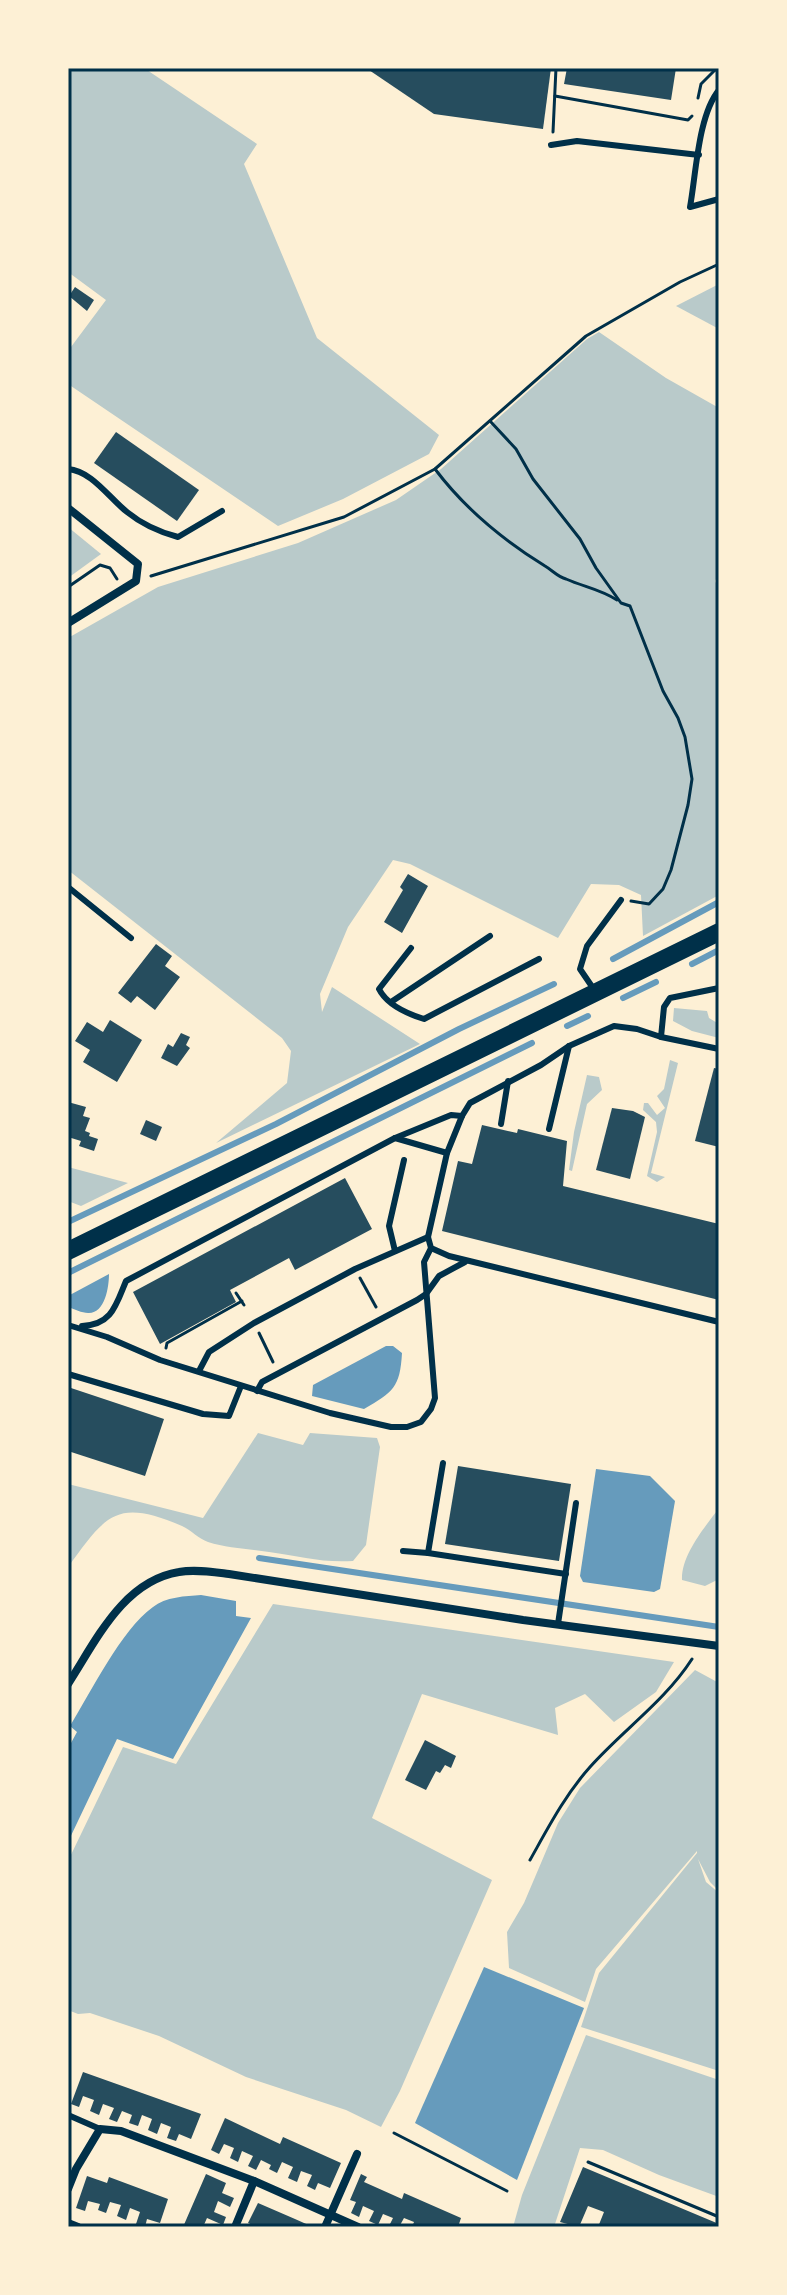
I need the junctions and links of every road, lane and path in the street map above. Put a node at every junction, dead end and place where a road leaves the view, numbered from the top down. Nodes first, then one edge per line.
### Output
1 (556, 68) edge
2 (717, 68) edge
3 (719, 90) edge
4 (555, 96) junction
5 (551, 145) joint
6 (699, 155) junction
7 (719, 199) edge
8 (719, 264) edge
9 (490, 421) junction
10 (68, 469) edge
11 (435, 469) junction
12 (68, 508) edge
13 (222, 511) dead end
14 (117, 579) dead end
15 (136, 581) junction
16 (68, 587) edge
17 (621, 603) junction
18 (68, 623) edge
19 (68, 887) edge
20 (621, 900) joint
21 (719, 932) edge
22 (490, 936) dead end
23 (131, 938) dead end
24 (411, 948) dead end
25 (539, 959) dead end
26 (719, 988) edge
27 (595, 991) junction
28 (391, 1002) junction
29 (661, 1037) junction
30 (569, 1046) junction
31 (719, 1049) edge
32 (508, 1081) junction
33 (462, 1116) junction
34 (501, 1124) dead end
35 (549, 1129) dead end
36 (395, 1138) junction
37 (447, 1153) junction
38 (404, 1160) dead end
39 (428, 1237) junction
40 (431, 1248) junction
41 (69, 1251) edge
42 (395, 1251) junction
43 (467, 1261) junction
44 (360, 1278) dead end
45 (236, 1293) dead end
46 (426, 1294) junction
47 (378, 1310) dead end
48 (719, 1322) edge
49 (71, 1326) edge
50 (259, 1333) dead end
51 (164, 1351) dead end
52 (274, 1364) dead end
53 (199, 1371) junction
54 (68, 1374) edge
55 (241, 1386) junction
56 (257, 1391) junction
57 (443, 1463) dead end
58 (576, 1503) dead end
59 (403, 1551) dead end
60 (428, 1553) junction
61 (566, 1574) junction
62 (558, 1624) junction
63 (719, 1646) edge
64 (692, 1659) dead end
65 (68, 1684) edge
66 (530, 1860) dead end
67 (68, 2115) edge
68 (100, 2129) junction
69 (394, 2133) dead end
70 (357, 2154) dead end
71 (588, 2162) dead end
72 (254, 2181) junction
73 (68, 2189) edge
74 (507, 2191) dead end
75 (331, 2214) junction
76 (719, 2217) edge
77 (68, 2223) edge
78 (78, 2227) edge
79 (235, 2227) edge
80 (325, 2227) edge
81 (358, 2227) edge

1 - 4 path
2 - 4 path
3 - 6 lane
4 - 5 path
5 - 6 lane
6 - 7 lane
8 - 9 path
9 - 11 path
9 - 17 path
10 - 13 lane
11 - 15 path
11 - 17 path
12 - 15 street
14 - 16 path
15 - 18 street
17 - 20 path
19 - 23 lane
20 - 27 lane
21 - 27 main road
22 - 28 lane
24 - 28 lane
25 - 28 lane
26 - 29 lane
27 - 41 main road
29 - 30 lane
29 - 31 lane
30 - 32 lane
30 - 35 lane
32 - 33 lane
32 - 34 lane
33 - 36 lane
33 - 37 lane
36 - 37 lane
36 - 49 lane
37 - 39 lane
38 - 42 lane
39 - 40 lane
39 - 42 lane
40 - 43 lane
40 - 46 lane
42 - 53 lane
43 - 46 lane
43 - 48 lane
44 - 47 path
45 - 51 path
46 - 56 lane
46 - 56 lane
49 - 53 lane
50 - 52 path
53 - 55 lane
54 - 55 lane
55 - 56 lane
57 - 60 lane
58 - 61 lane
59 - 60 lane
60 - 61 lane
61 - 62 lane
62 - 63 street
62 - 65 street
64 - 66 path
67 - 68 lane
68 - 72 street
68 - 73 street
69 - 74 path
70 - 75 street
71 - 76 path
72 - 75 street
72 - 79 street
75 - 80 street
75 - 81 street
77 - 78 street

